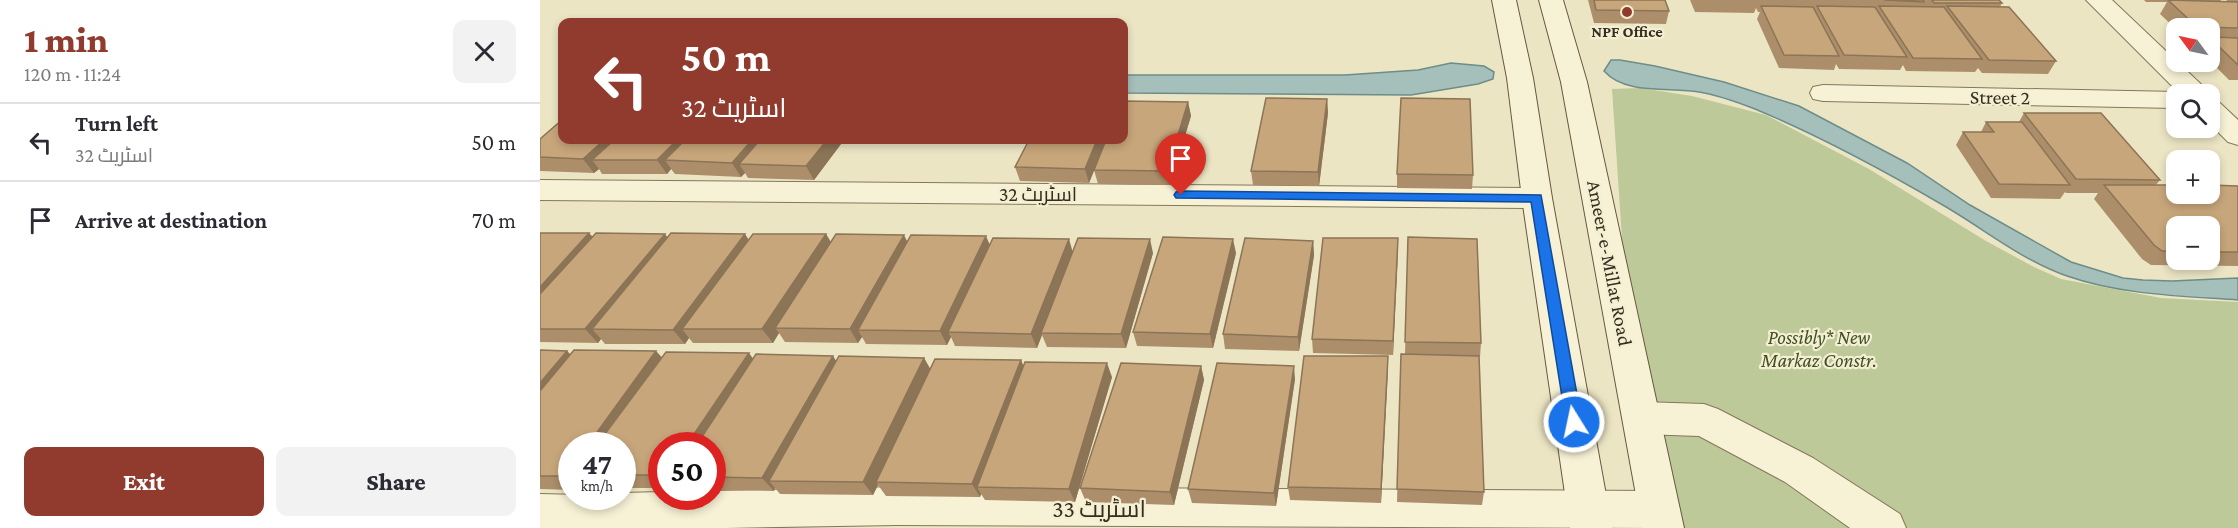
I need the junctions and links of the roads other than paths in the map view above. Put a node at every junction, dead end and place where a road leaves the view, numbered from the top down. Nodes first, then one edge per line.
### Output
1 (1504, 0) edge
2 (1551, 0) edge
3 (2098, 0) edge
4 (2185, 84) edge
5 (1823, 93) dead end
6 (2166, 100) edge
7 (2220, 119) edge
8 (2238, 136) edge
9 (540, 190) edge
10 (1537, 198) junction
11 (1642, 418) junction
12 (540, 513) edge
13 (1661, 519) edge
14 (1590, 520) edge
15 (1885, 528) edge

1 - 10 street
2 - 11 street, Ameer-e-Millat Road
3 - 4 street
5 - 6 street, Street 2
7 - 8 street
9 - 10 street, اسٹریٹ 32
10 - 14 street
11 - 13 street, Ameer-e-Millat Road
11 - 15 street
12 - 14 street, اسٹریٹ 33
13 - 14 street, اسٹریٹ 33

